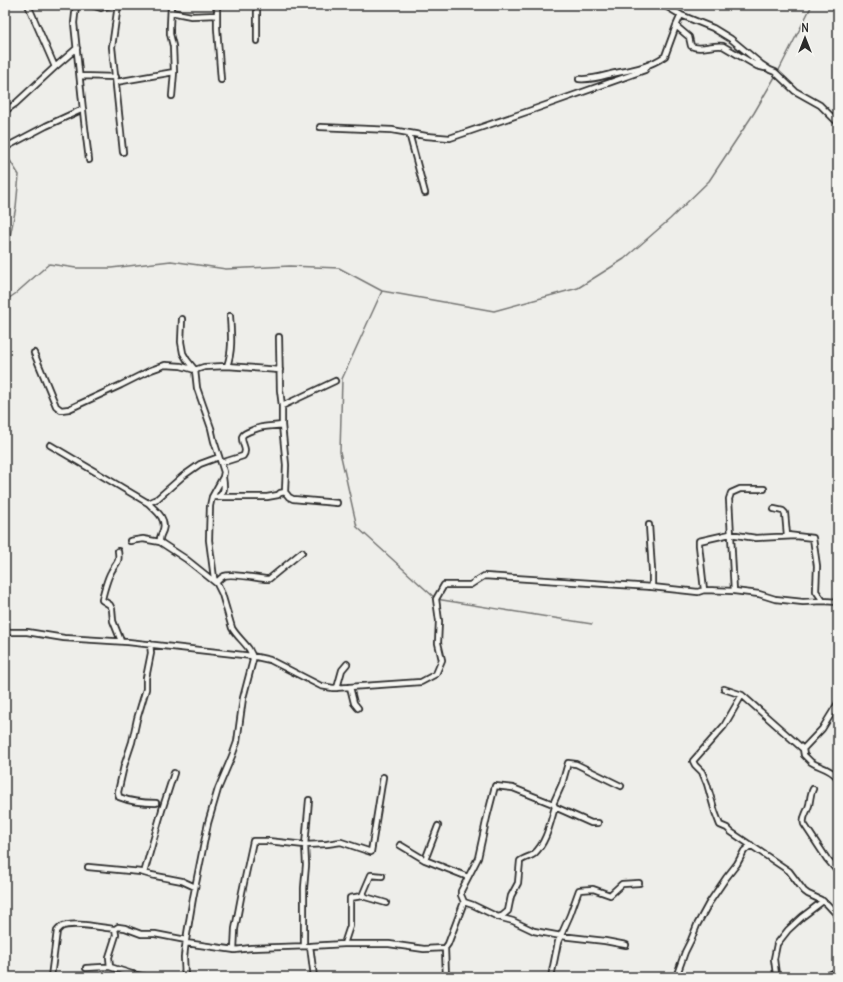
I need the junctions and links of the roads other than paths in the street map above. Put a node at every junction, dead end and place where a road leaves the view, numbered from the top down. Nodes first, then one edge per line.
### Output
1 (28, 5) edge
2 (76, 5) edge
3 (92, 5) edge
4 (112, 5) edge
5 (118, 5) edge
6 (171, 5) edge
7 (217, 5) edge
8 (256, 5) edge
9 (664, 5) edge
10 (171, 12) junction
11 (217, 15) junction
12 (681, 15) junction
13 (676, 26) junction
14 (257, 40) dead end
15 (77, 48) junction
16 (648, 65) junction
17 (55, 67) junction
18 (772, 71) junction
19 (174, 72) junction
20 (80, 76) junction
21 (116, 79) junction
22 (579, 79) dead end
23 (221, 80) dead end
24 (172, 96) dead end
25 (83, 109) junction
26 (5, 111) edge
27 (838, 123) edge
28 (320, 127) dead end
29 (409, 133) junction
30 (8, 146) dead end
31 (123, 152) dead end
32 (89, 160) dead end
33 (424, 193) dead end
34 (230, 316) dead end
35 (182, 319) dead end
36 (279, 336) dead end
37 (34, 353) dead end
38 (227, 366) junction
39 (195, 370) junction
40 (280, 370) junction
41 (335, 381) dead end
42 (282, 406) junction
43 (282, 425) junction
44 (50, 445) dead end
45 (219, 457) junction
46 (221, 463) junction
47 (764, 489) dead end
48 (285, 492) junction
49 (214, 497) junction
50 (337, 502) dead end
51 (148, 503) junction
52 (774, 509) dead end
53 (649, 525) dead end
54 (730, 534) junction
55 (796, 536) junction
56 (130, 541) dead end
57 (160, 542) junction
58 (118, 551) dead end
59 (302, 552) dead end
60 (216, 583) junction
61 (652, 587) junction
62 (704, 590) junction
63 (734, 591) junction
64 (823, 601) junction
65 (838, 602) edge
66 (5, 632) edge
67 (122, 641) junction
68 (150, 644) junction
69 (252, 656) junction
70 (347, 664) dead end
71 (349, 687) junction
72 (337, 688) junction
73 (724, 689) dead end
74 (742, 696) junction
75 (838, 703) edge
76 (358, 708) dead end
77 (803, 749) junction
78 (174, 773) dead end
79 (383, 777) dead end
80 (837, 777) dead end
81 (620, 786) dead end
82 (813, 789) dead end
83 (309, 800) dead end
84 (156, 803) dead end
85 (554, 806) junction
86 (598, 823) dead end
87 (438, 826) dead end
88 (305, 845) junction
89 (751, 845) junction
90 (400, 846) dead end
91 (425, 860) junction
92 (88, 867) dead end
93 (838, 872) edge
94 (144, 873) junction
95 (382, 876) dead end
96 (468, 877) junction
97 (639, 883) dead end
98 (195, 887) junction
99 (362, 896) junction
100 (823, 901) junction
101 (464, 902) junction
102 (386, 903) dead end
103 (498, 916) junction
104 (838, 916) edge
105 (115, 929) junction
106 (561, 936) junction
107 (186, 941) junction
108 (344, 944) junction
109 (626, 944) dead end
110 (304, 946) junction
111 (310, 946) junction
112 (445, 948) junction
113 (234, 950) junction
114 (110, 967) junction
115 (86, 968) dead end
116 (838, 971) edge
117 (51, 977) edge
118 (144, 977) edge
119 (184, 977) edge
120 (314, 977) edge
121 (446, 977) edge
122 (551, 977) edge
123 (676, 977) edge
124 (778, 977) edge
125 (825, 977) edge

1 - 17 street
2 - 15 street
3 - 4 street
5 - 21 street
6 - 10 street
7 - 11 street
8 - 14 street
9 - 12 street
10 - 11 street
10 - 19 street
11 - 23 street
12 - 13 street
12 - 18 street
13 - 16 street
13 - 18 street
15 - 17 street
15 - 20 street
16 - 22 street
16 - 29 street
17 - 26 street
18 - 27 street
19 - 21 street
19 - 24 street
20 - 21 street
20 - 25 street
21 - 31 street
25 - 30 street
25 - 32 street
28 - 29 street
29 - 33 street
34 - 38 street
35 - 39 street
36 - 40 street
37 - 39 street
38 - 39 street
38 - 40 street
39 - 45 street
40 - 42 street
41 - 42 street
42 - 43 street
43 - 46 street
43 - 48 street
44 - 51 street
45 - 46 street
45 - 51 street
46 - 49 street
47 - 54 street
48 - 49 street
48 - 50 street
49 - 60 street
51 - 57 street
52 - 55 street
53 - 61 street
54 - 55 street
54 - 62 street
54 - 63 street
55 - 64 street
56 - 57 street
57 - 60 street
58 - 67 street
59 - 60 street
60 - 69 street
61 - 62 street
61 - 71 street
62 - 63 street
63 - 64 street
64 - 65 street
66 - 67 street
67 - 68 street
68 - 69 street
68 - 84 street
69 - 72 street
69 - 98 street
70 - 72 street
71 - 72 street
71 - 76 street
73 - 74 street
74 - 77 street
74 - 89 street
75 - 77 street
77 - 80 street
78 - 94 street
79 - 88 street
81 - 85 street
82 - 93 street
83 - 88 street
85 - 86 street
85 - 96 street
85 - 103 street
87 - 91 street
88 - 110 street
88 - 113 street
89 - 100 street
89 - 123 street
90 - 91 street
91 - 96 street
92 - 94 street
94 - 98 street
95 - 99 street
96 - 101 street
97 - 106 street
98 - 107 street
99 - 102 street
99 - 108 street
100 - 104 street
100 - 124 street
101 - 103 street
101 - 112 street
103 - 106 street
105 - 107 street
105 - 114 street
105 - 117 street
106 - 109 street
106 - 122 street
107 - 113 street
107 - 119 street
108 - 111 street
108 - 112 street
110 - 111 street
110 - 113 street
111 - 120 street
112 - 121 street
114 - 115 street
114 - 118 street
116 - 125 street

